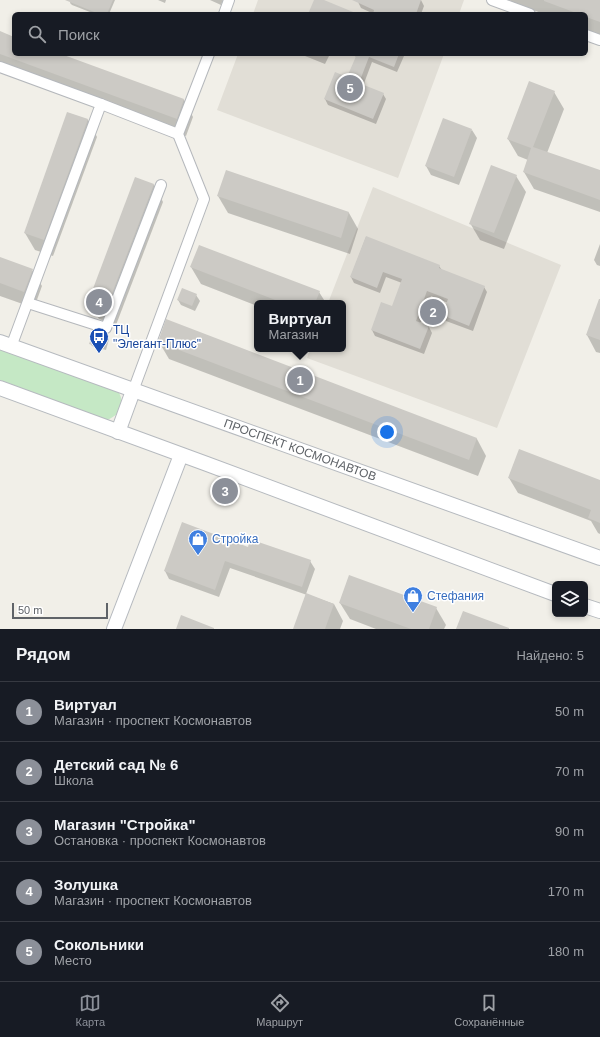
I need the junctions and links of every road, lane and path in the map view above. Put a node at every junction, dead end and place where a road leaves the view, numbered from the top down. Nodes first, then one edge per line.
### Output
1 (229, 0) edge
2 (492, 0) edge
3 (225, 12) edge
4 (525, 12) edge
5 (588, 36) edge
6 (600, 40) edge
7 (207, 56) edge
8 (0, 67) edge
9 (101, 104) junction
10 (178, 134) junction
11 (161, 184) dead end
12 (28, 303) junction
13 (6, 345) edge
14 (0, 388) edge
15 (133, 391) junction
16 (118, 432) junction
17 (181, 455) junction
18 (600, 558) edge
19 (552, 593) edge
20 (588, 607) edge
21 (600, 611) edge
22 (114, 629) edge

1 - 3 street
2 - 4 street
5 - 6 street
7 - 10 street
8 - 9 street
9 - 10 street
9 - 12 street
10 - 15 street
11 - 12 street
12 - 13 street
13 - 15 main road, ПРОСПЕКТ КОСМОНАВТОВ
14 - 16 main road
15 - 16 main road
15 - 18 main road, ПРОСПЕКТ КОСМОНАВТОВ
16 - 17 main road
17 - 19 main road
17 - 22 main road
20 - 21 main road

